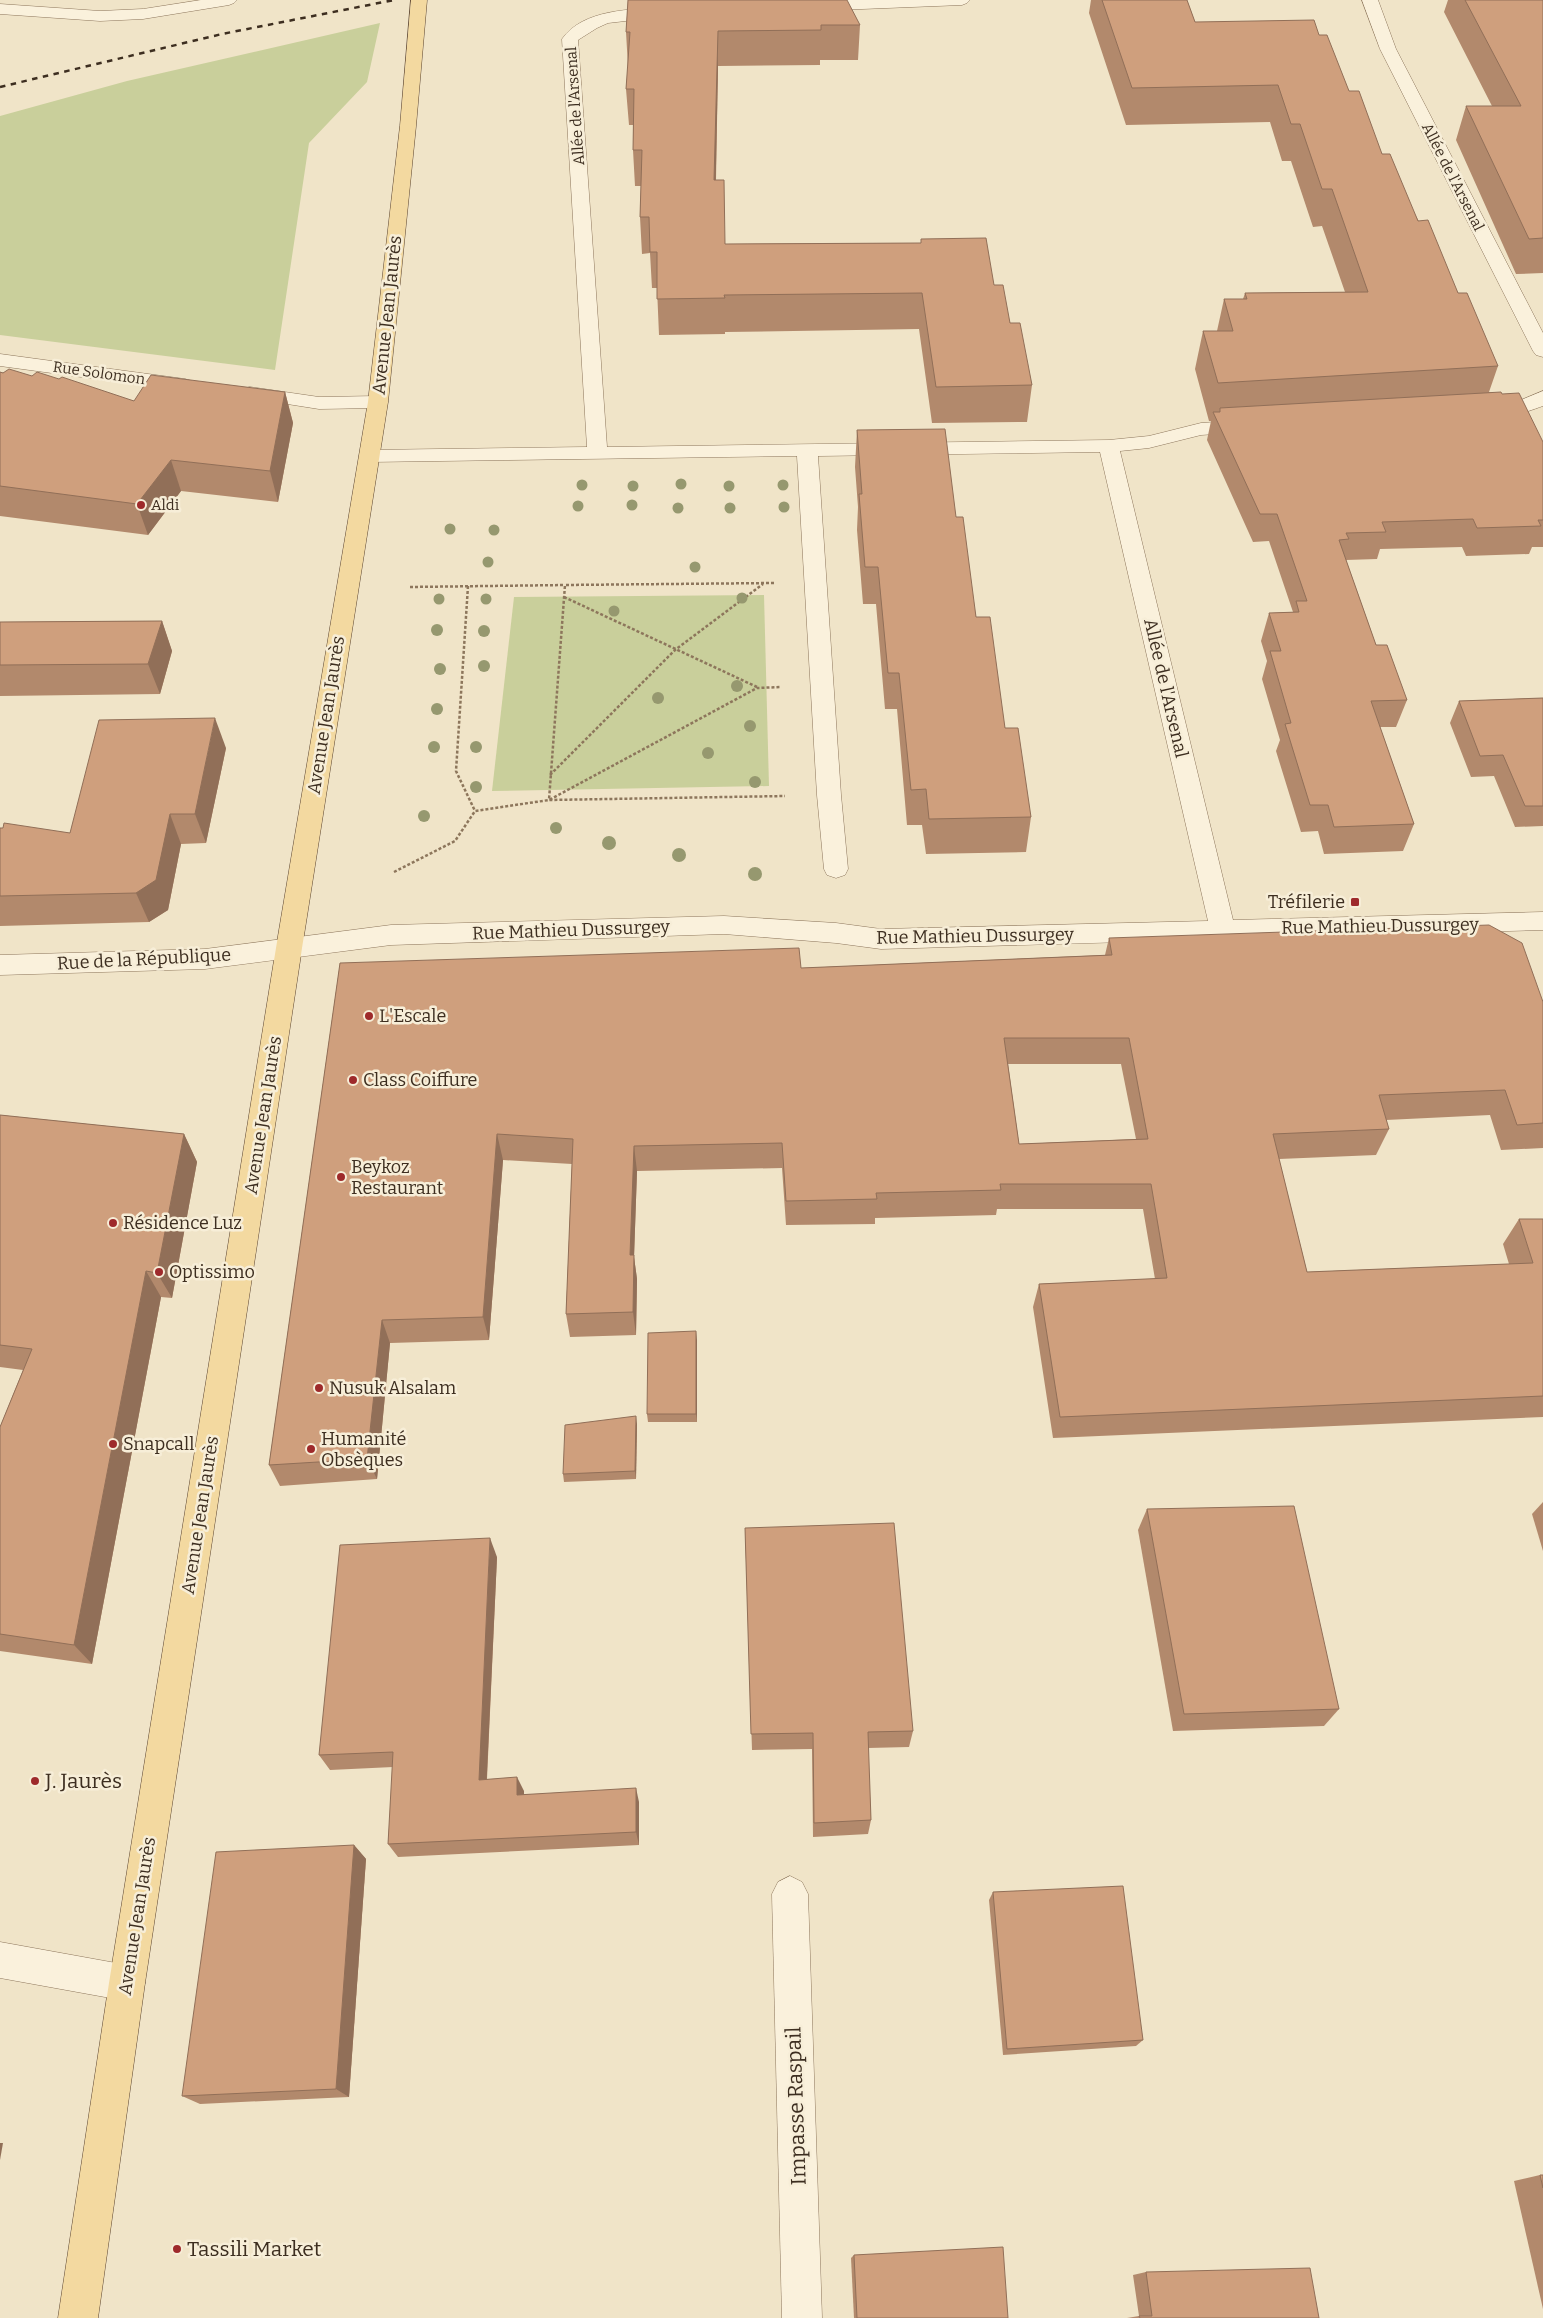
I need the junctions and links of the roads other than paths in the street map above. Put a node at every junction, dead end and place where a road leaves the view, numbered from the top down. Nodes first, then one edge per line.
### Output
1 (229, 0) edge
2 (962, 0) edge
3 (1370, 0) edge
4 (796, 7) edge
5 (418, 8) edge
6 (0, 9) edge
7 (679, 12) edge
8 (1543, 352) edge
9 (0, 360) edge
10 (203, 387) edge
11 (232, 391) edge
12 (1543, 397) edge
13 (378, 402) junction
14 (1465, 413) edge
15 (1260, 426) edge
16 (1109, 446) junction
17 (807, 449) junction
18 (598, 452) junction
19 (369, 456) junction
20 (836, 869) dead end
21 (1543, 921) edge
22 (1223, 930) junction
23 (288, 948) junction
24 (0, 965) edge
25 (790, 1894) dead end
26 (0, 1960) edge
27 (127, 1983) junction
28 (78, 2318) edge
29 (802, 2318) edge

1 - 6 street
2 - 4 street
3 - 8 street, Allée de l'Arsenal
5 - 13 main road, Avenue Jean Jaurès
7 - 18 street, Allée de l'Arsenal
9 - 10 street, Rue Solomon
11 - 13 street
12 - 14 street
13 - 19 main road, Avenue Jean Jaurès
15 - 16 street
16 - 17 street
16 - 22 street, Allée de l'Arsenal
17 - 18 street
17 - 20 street
18 - 19 street
19 - 23 main road, Avenue Jean Jaurès
21 - 22 street, Rue Mathieu Dussurgey
22 - 23 street, Rue Mathieu Dussurgey
23 - 24 street, Rue de la République
23 - 27 main road, Avenue Jean Jaurès
25 - 29 street, Impasse Raspail
26 - 27 street
27 - 28 main road, Avenue Jean Jaurès

